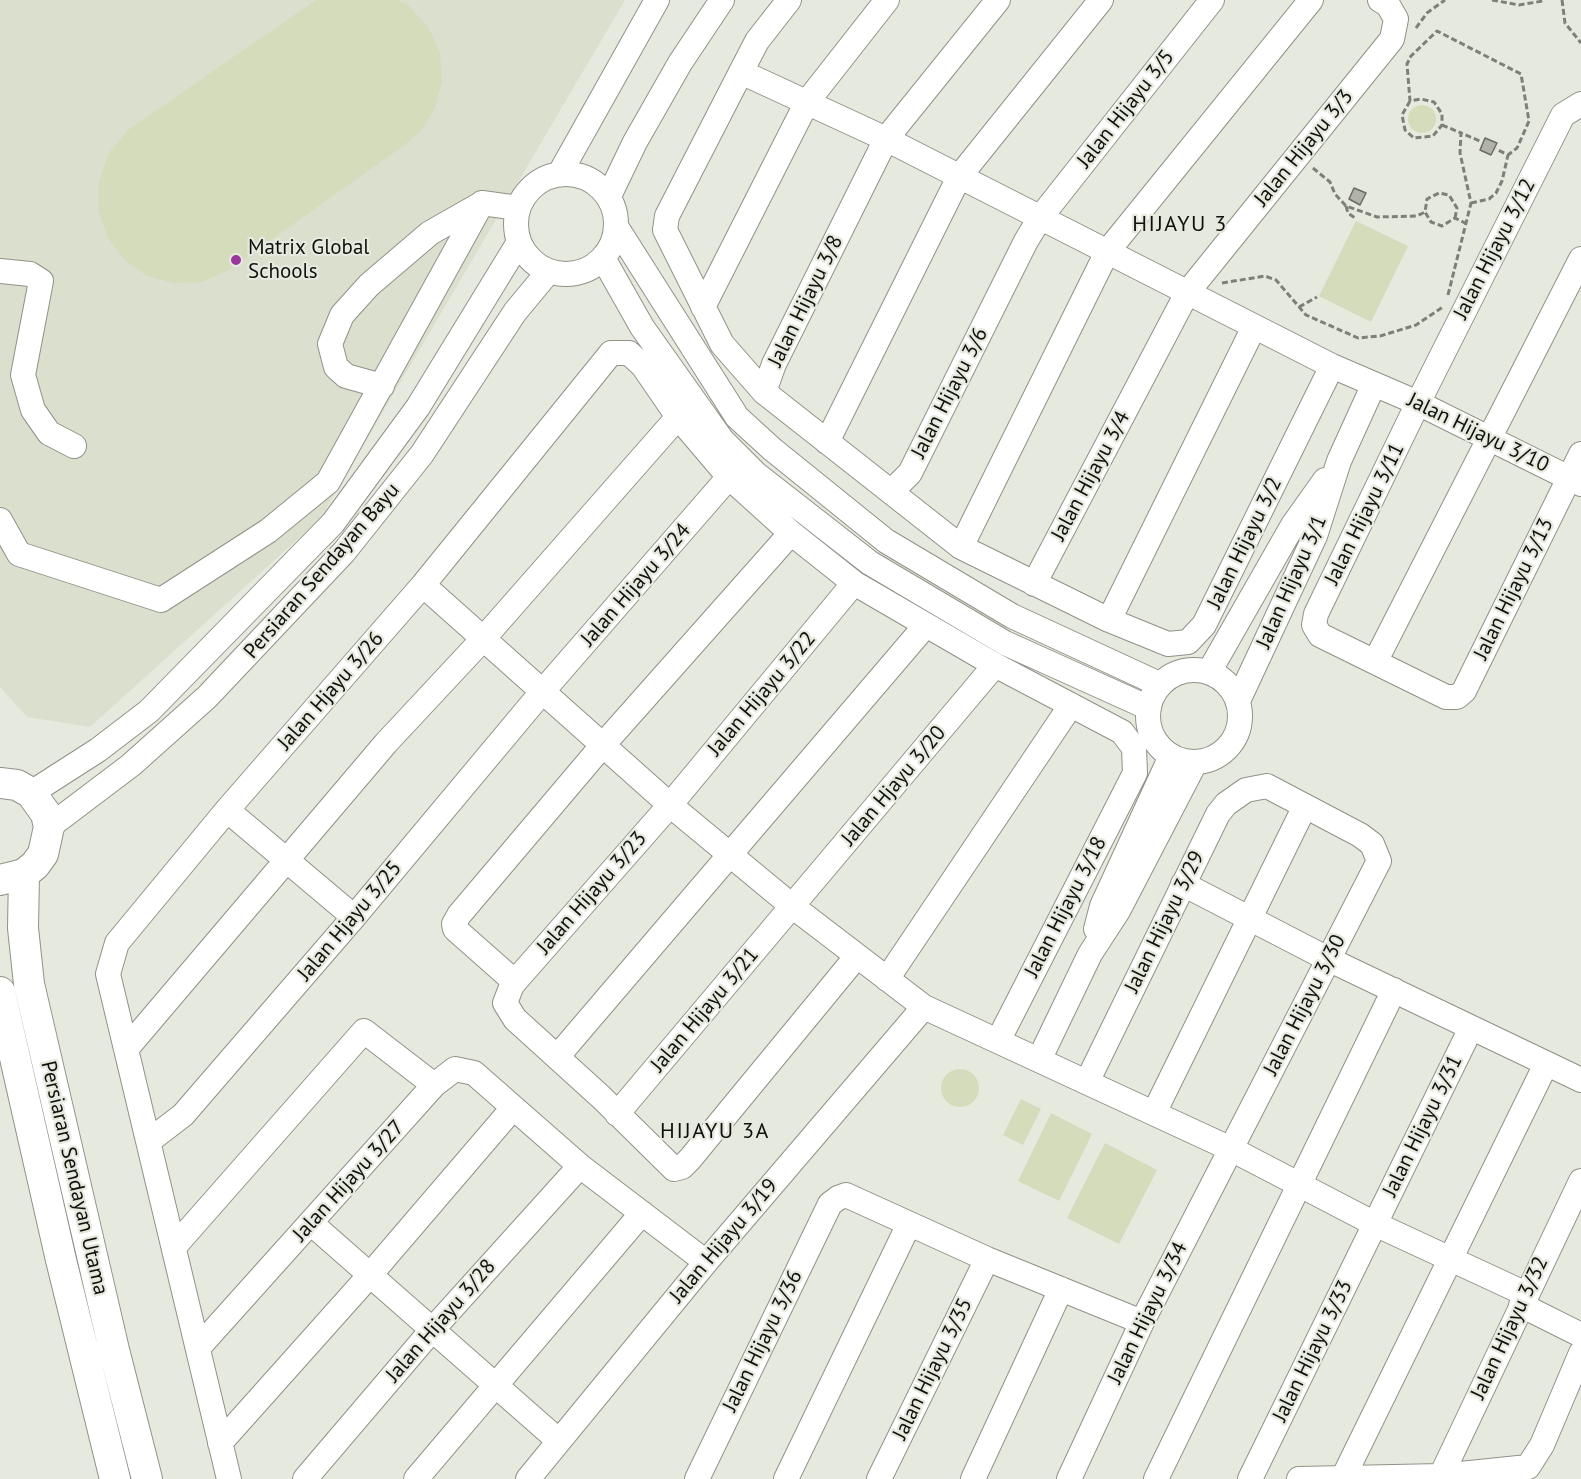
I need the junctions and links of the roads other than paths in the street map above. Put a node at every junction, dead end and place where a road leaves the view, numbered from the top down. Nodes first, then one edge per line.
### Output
1 (657, 0) edge
2 (722, 0) edge
3 (789, 0) edge
4 (887, 0) edge
5 (998, 0) edge
6 (1101, 0) edge
7 (1212, 0) edge
8 (1311, 0) edge
9 (1380, 0) edge
10 (741, 72) junction
11 (807, 102) junction
12 (1581, 104) edge
13 (886, 139) junction
14 (560, 173) junction
15 (959, 177) junction
16 (609, 196) junction
17 (482, 203) junction
18 (518, 208) junction
19 (1040, 218) junction
20 (617, 228) junction
21 (519, 242) junction
22 (1107, 252) junction
23 (603, 258) junction
24 (1581, 259) edge
25 (0, 271) edge
26 (549, 271) junction
27 (1187, 293) junction
28 (703, 307) junction
29 (1254, 327) junction
30 (1332, 366) junction
31 (1374, 384) junction
32 (382, 386) junction
33 (764, 392) junction
34 (1418, 403) junction
35 (678, 417) junction
36 (1489, 438) junction
37 (827, 442) junction
38 (74, 446) dead end
39 (1581, 454) edge
40 (1339, 461) junction
41 (729, 477) junction
42 (1575, 481) edge
43 (892, 491) junction
44 (0, 520) edge
45 (791, 533) junction
46 (961, 547) junction
47 (854, 583) junction
48 (1034, 584) junction
49 (423, 585) junction
50 (1109, 620) junction
51 (926, 625) junction
52 (483, 639) junction
53 (1375, 662) junction
54 (995, 665) junction
55 (1209, 672) junction
56 (1159, 684) junction
57 (542, 692) junction
58 (1239, 701) junction
59 (1071, 705) junction
60 (1149, 708) junction
61 (602, 746) junction
62 (1171, 756) junction
63 (1195, 762) junction
64 (0, 782) edge
65 (31, 793) junction
66 (670, 805) junction
67 (1305, 806) junction
68 (227, 810) junction
69 (49, 827) junction
70 (729, 854) junction
71 (288, 860) junction
72 (12, 877) edge
73 (1183, 884) junction
74 (792, 906) junction
75 (354, 917) junction
76 (1250, 918) junction
77 (1090, 954) junction
78 (857, 956) junction
79 (1329, 959) junction
80 (887, 979) junction
81 (515, 982) junction
82 (1394, 990) junction
83 (0, 992) edge
84 (924, 1007) junction
85 (1471, 1028) junction
86 (998, 1041) junction
87 (126, 1048) junction
88 (557, 1057) junction
89 (1039, 1060) junction
90 (1546, 1064) junction
91 (1581, 1080) edge
92 (1087, 1082) junction
93 (434, 1085) junction
94 (513, 1108) junction
95 (1154, 1113) junction
96 (617, 1114) junction
97 (149, 1141) junction
98 (1231, 1149) junction
99 (580, 1166) junction
100 (1581, 1181) edge
101 (1298, 1184) junction
102 (642, 1213) junction
103 (312, 1224) junction
104 (909, 1224) junction
105 (1375, 1224) junction
106 (174, 1247) junction
107 (1449, 1258) junction
108 (987, 1259) junction
109 (706, 1262) junction
110 (370, 1275) junction
111 (1061, 1289) junction
112 (1523, 1300) junction
113 (1142, 1322) junction
114 (432, 1330) junction
115 (1581, 1335) edge
116 (198, 1348) junction
117 (1581, 1353) edge
118 (497, 1387) junction
119 (559, 1441) junction
120 (220, 1443) junction
121 (1441, 1476) junction
122 (1343, 1478) edge
123 (115, 1479) edge
124 (147, 1479) edge
125 (229, 1479) edge
126 (305, 1479) edge
127 (416, 1479) edge
128 (528, 1479) edge
129 (697, 1479) edge
130 (786, 1479) edge
131 (879, 1479) edge
132 (973, 1479) edge
133 (1070, 1479) edge
134 (1156, 1479) edge
135 (1250, 1479) edge
136 (1299, 1479) edge

1 - 14 street
2 - 16 street
3 - 10 street
4 - 11 street
5 - 13 street, Jalan Hijayu 3/8
6 - 15 street
7 - 19 street, Jalan Hijayu 3/5
8 - 22 street
9 - 27 street, Jalan Hijayu 3/3
10 - 11 street, Jalan Hijayu 3/10
10 - 28 street
11 - 13 street, Jalan Hijayu 3/10
11 - 28 street
12 - 34 street, Jalan Hijayu 3/12
13 - 15 street, Jalan Hijayu 3/10
13 - 33 street, Jalan Hijayu 3/8
14 - 16 street
14 - 18 street
15 - 19 street, Jalan Hijayu 3/10
15 - 37 street
16 - 20 street
17 - 18 street
17 - 32 street
17 - 32 street
18 - 21 street
19 - 22 street, Jalan Hijayu 3/10
19 - 43 street, Jalan Hijayu 3/6
20 - 23 street
20 - 56 street
21 - 26 street
21 - 65 street, Persiaran Sendayan Bayu
22 - 27 street, Jalan Hijayu 3/10
22 - 46 street
23 - 26 street
23 - 60 street
24 - 36 street
25 - 38 street
26 - 69 street, Persiaran Sendayan Bayu
27 - 29 street, Jalan Hijayu 3/10
27 - 48 street, Jalan Hijayu 3/4
28 - 33 street
29 - 30 street, Jalan Hijayu 3/10
29 - 50 street
30 - 31 street, Jalan Hijayu 3/10
30 - 50 street, Jalan Hijayu 3/2
31 - 34 street, Jalan Hijayu 3/10
31 - 40 street, Jalan Hijayu 3/1
32 - 44 street
33 - 37 street, Jalan Hijayu 3/8
34 - 36 street, Jalan Hijayu 3/10
34 - 53 street, Jalan Hijayu 3/11
35 - 41 street
35 - 49 street, Jalan Hjayu 3/26
35 - 52 street
36 - 42 street, Jalan Hijayu 3/10
36 - 53 street
37 - 43 street
39 - 42 street, Jalan Hijayu 3/13
40 - 55 street, Jalan Hijayu 3/1
40 - 58 street, Jalan Hijayu 3/1
41 - 45 street
41 - 57 street, Jalan Hijayu 3/24
42 - 53 street, Jalan Hijayu 3/13
43 - 46 street
45 - 47 street
45 - 61 street
46 - 48 street
47 - 51 street
47 - 66 street, Jalan Hijayu 3/22
48 - 50 street
49 - 52 street
49 - 68 street, Jalan Hjayu 3/26
51 - 54 street
51 - 70 street
52 - 57 street
52 - 71 street
54 - 59 street
54 - 74 street, Jalan Hjayu 3/20
55 - 56 street
55 - 58 street
56 - 60 street
57 - 61 street
57 - 75 street, Jalan Hjayu 3/25
58 - 63 street
59 - 80 street
59 - 86 street, Jalan Hijayu 3/18
60 - 62 street
61 - 66 street
61 - 81 street
62 - 63 street
62 - 77 street
63 - 77 street
64 - 65 main road
65 - 69 main road
66 - 70 street
66 - 81 street, Jalan Hijayu 3/23
67 - 73 street, Jalan Hijayu 3/29
67 - 76 street
67 - 79 street, Jalan Hijayu 3/30
68 - 71 street
68 - 87 street, Jalan Hjayu 3/26
69 - 72 main road
70 - 74 street
70 - 88 street
71 - 75 street
71 - 87 street
72 - 124 main road, Persiaran Sendayan Utama
73 - 76 street
73 - 92 street, Jalan Hijayu 3/29
74 - 78 street
74 - 96 street, Jalan Hijayu 3/21
75 - 97 street, Jalan Hjayu 3/25
76 - 79 street
76 - 95 street
77 - 89 street
78 - 80 street
78 - 96 street
79 - 82 street
79 - 98 street, Jalan Hijayu 3/30
80 - 84 street
81 - 88 street
82 - 85 street
82 - 101 street
83 - 123 main road, Persiaran Sendayan Utama
84 - 86 street
84 - 109 street, Jalan Hijayu 3/19
85 - 90 street
85 - 105 street, Jalan Hijayu 3/31
86 - 89 street
87 - 97 street, Jalan Hjayu 3/26
88 - 96 street
89 - 92 street
90 - 91 street
90 - 107 street
92 - 95 street
93 - 94 street, Jalan Hijayu 3/27
93 - 103 street, Jalan Hijayu 3/27
93 - 106 street
94 - 99 street, Jalan Hijayu 3/27
94 - 110 street
95 - 98 street
97 - 106 street, Jalan Hjayu 3/26
98 - 101 street
98 - 113 street, Jalan Hijayu 3/34
99 - 102 street, Jalan Hijayu 3/27
99 - 114 street, Jalan Hijayu 3/28
100 - 112 street, Jalan Hijayu 3/32
101 - 105 street
101 - 134 street
102 - 109 street, Jalan Hijayu 3/27
102 - 118 street
103 - 110 street
103 - 116 street, Jalan Hijayu 3/27
104 - 108 street
104 - 129 street, Jalan Hijayu 3/36
104 - 130 street
105 - 107 street
105 - 135 street, Jalan Hijayu 3/33
106 - 116 street, Jalan Hjayu 3/26
107 - 112 street
107 - 122 street
108 - 111 street
108 - 131 street, Jalan Hijayu 3/35
109 - 119 street, Jalan Hijayu 3/19
110 - 114 street
110 - 120 street
111 - 113 street
111 - 132 street
112 - 115 street
112 - 121 street, Jalan Hijayu 3/32
113 - 133 street, Jalan Hijayu 3/34
114 - 118 street
114 - 126 street, Jalan Hijayu 3/28
116 - 120 street, Jalan Hjayu 3/26
117 - 121 street
118 - 119 street
118 - 127 street
119 - 128 street, Jalan Hijayu 3/19
120 - 125 street, Jalan Hjayu 3/26
121 - 122 street
122 - 136 street

